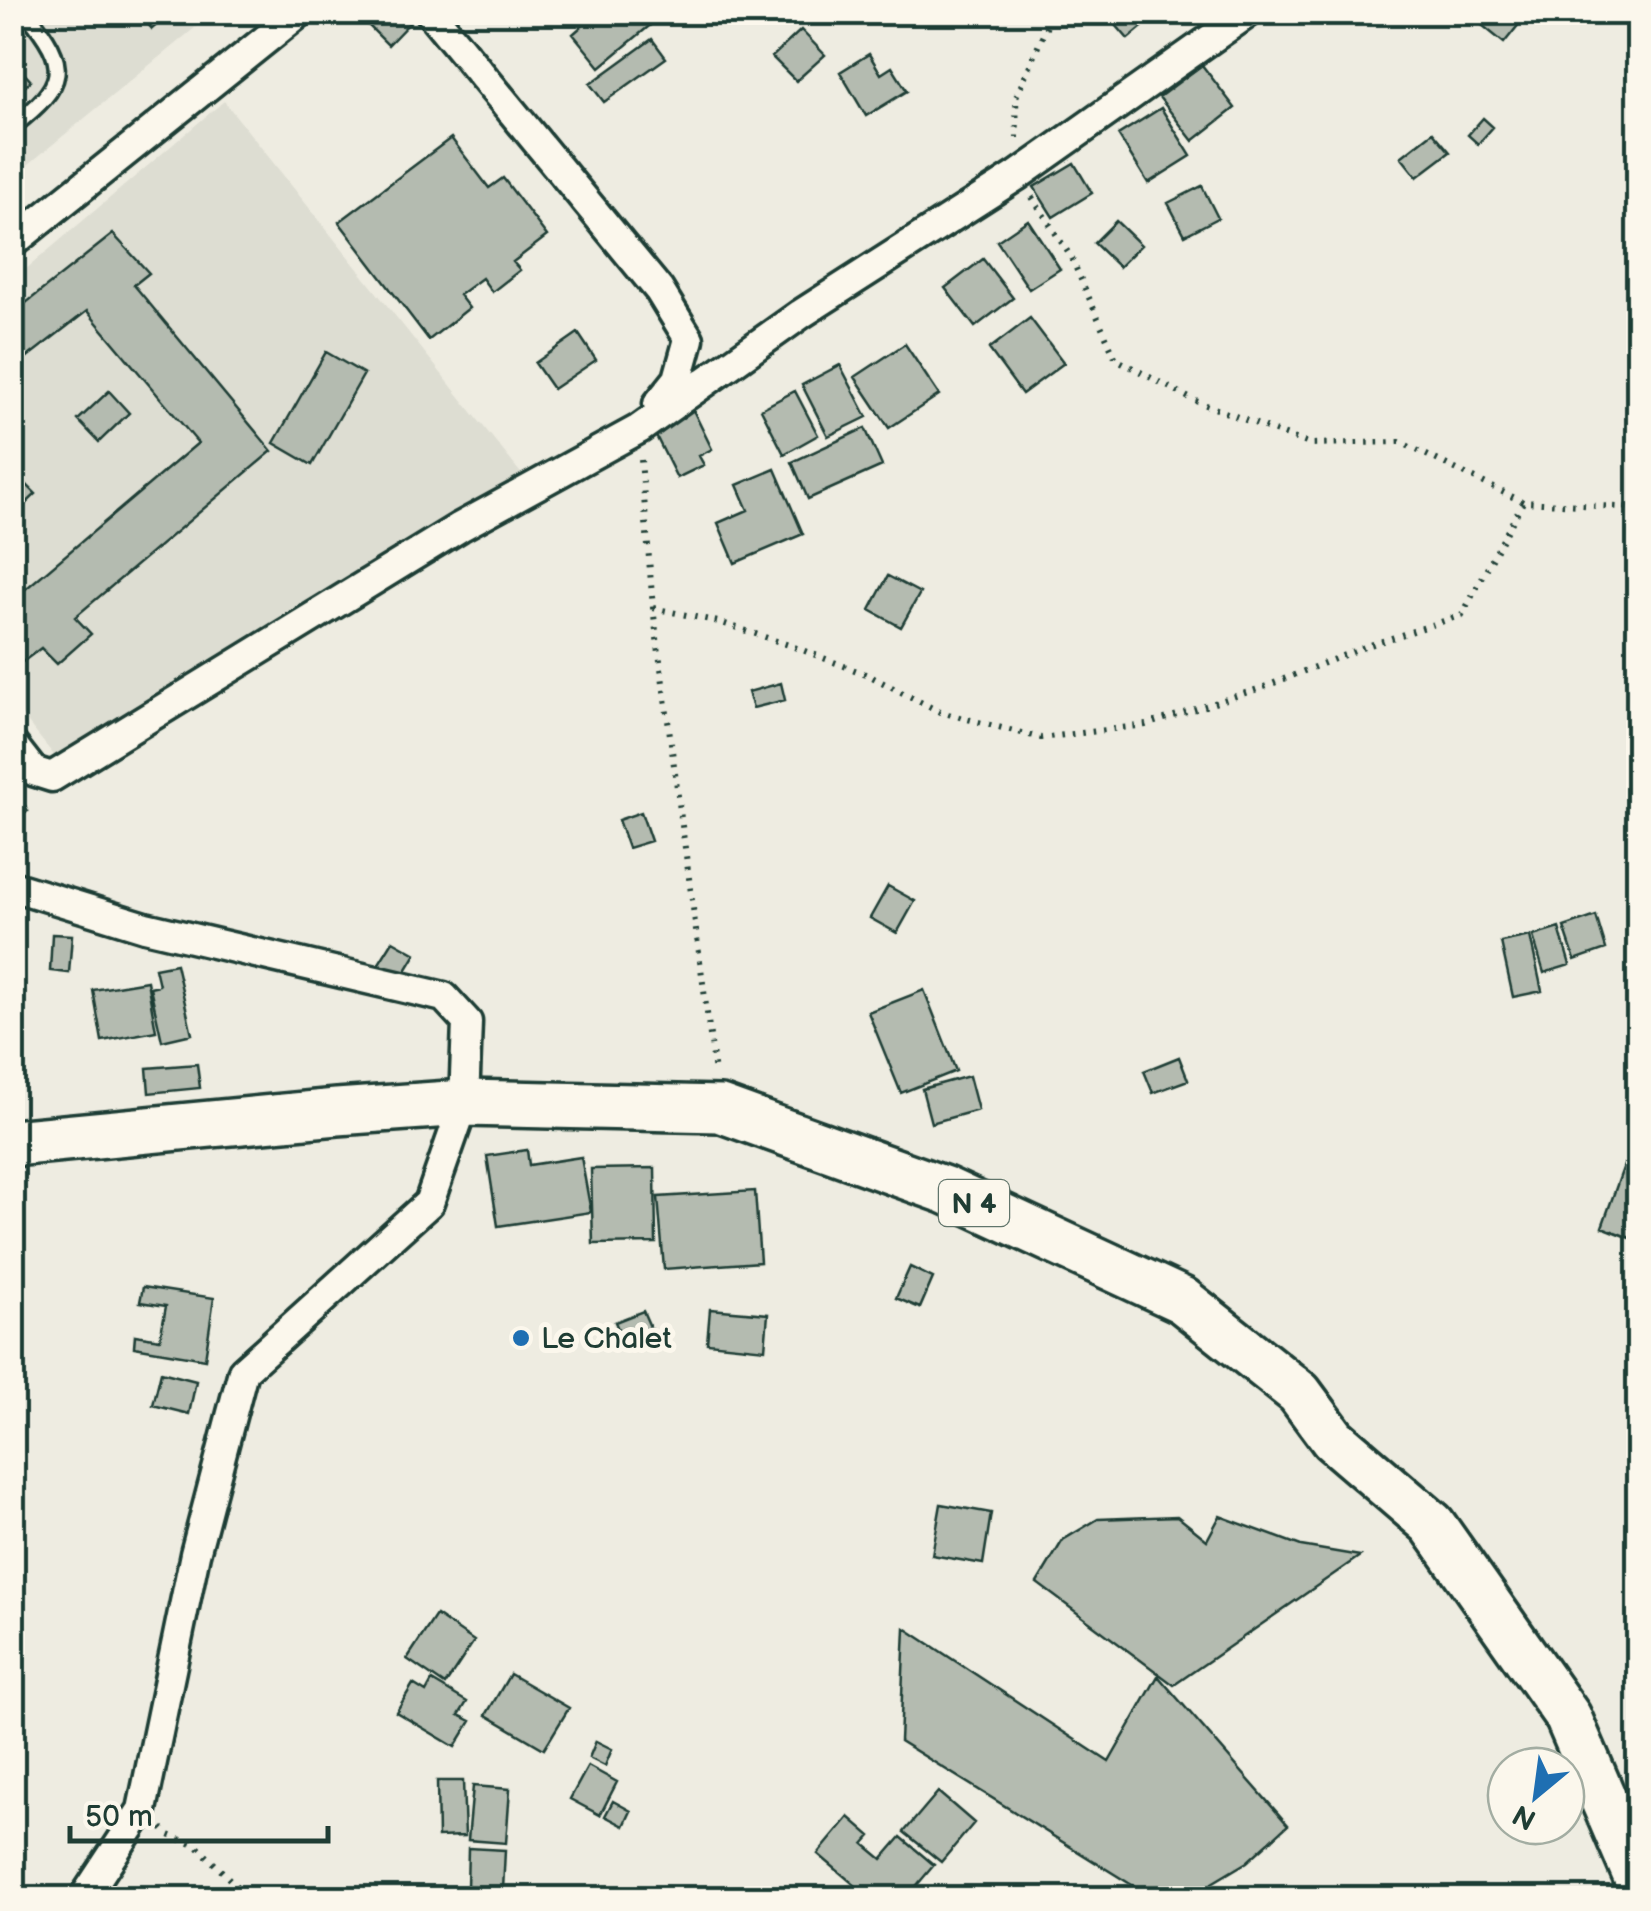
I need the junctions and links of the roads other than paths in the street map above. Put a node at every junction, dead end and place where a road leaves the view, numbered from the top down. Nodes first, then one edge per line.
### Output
1 (26, 12) edge
2 (300, 12) edge
3 (430, 12) edge
4 (1249, 12) edge
5 (12, 127) edge
6 (12, 243) edge
7 (639, 429) junction
8 (12, 744) edge
9 (12, 886) edge
10 (464, 1103) junction
11 (12, 1143) edge
12 (1638, 1880) edge
13 (84, 1898) edge

1 - 5 lane
2 - 6 street
3 - 7 street
4 - 7 street
7 - 8 street
9 - 10 street
10 - 11 main road, N 4
10 - 12 main road, N 4
10 - 13 street

